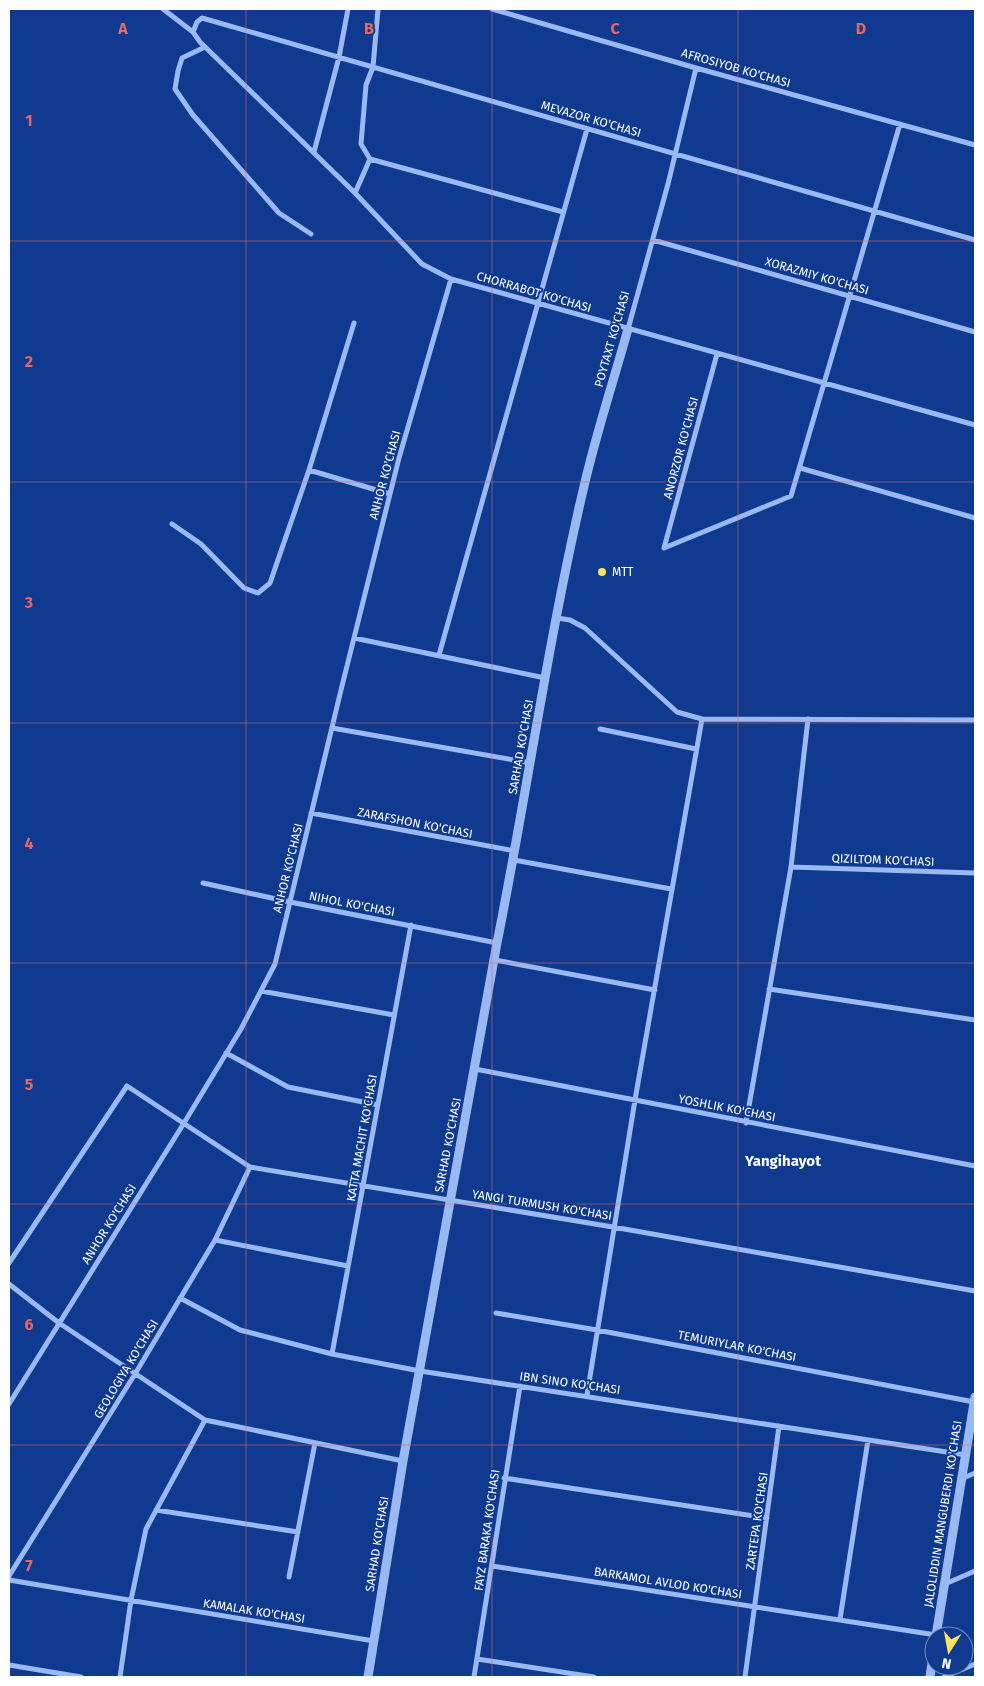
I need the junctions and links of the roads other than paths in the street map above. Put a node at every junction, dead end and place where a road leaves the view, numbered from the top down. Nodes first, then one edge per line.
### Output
1 (163, 9) edge
2 (348, 9) edge
3 (378, 9) edge
4 (492, 9) edge
5 (193, 32) junction
6 (205, 47) junction
7 (339, 58) junction
8 (373, 67) junction
9 (696, 68) junction
10 (900, 124) junction
11 (587, 129) junction
12 (975, 145) edge
13 (314, 152) junction
14 (676, 153) junction
15 (370, 159) junction
16 (355, 192) junction
17 (563, 212) junction
18 (876, 212) junction
19 (311, 234) dead end
20 (653, 240) junction
21 (975, 240) edge
22 (451, 279) junction
23 (851, 297) junction
24 (537, 304) junction
25 (354, 323) dead end
26 (628, 329) junction
27 (975, 332) edge
28 (718, 354) junction
29 (825, 384) junction
30 (975, 425) edge
31 (800, 468) junction
32 (308, 470) junction
33 (390, 494) junction
34 (975, 518) edge
35 (172, 524) dead end
36 (557, 618) junction
37 (354, 638) junction
38 (439, 655) junction
39 (545, 678) junction
40 (702, 719) junction
41 (808, 719) junction
42 (975, 720) edge
43 (332, 728) junction
44 (600, 729) dead end
45 (696, 749) junction
46 (530, 763) junction
47 (312, 813) junction
48 (515, 856) junction
49 (791, 867) junction
50 (975, 873) edge
51 (203, 883) dead end
52 (671, 889) junction
53 (290, 902) junction
54 (411, 925) junction
55 (497, 943) junction
56 (495, 960) junction
57 (769, 989) junction
58 (655, 990) junction
59 (261, 991) junction
60 (394, 1015) junction
61 (975, 1020) edge
62 (226, 1053) junction
63 (475, 1069) junction
64 (635, 1100) junction
65 (378, 1105) junction
66 (184, 1123) junction
67 (746, 1123) junction
68 (975, 1166) edge
69 (250, 1167) junction
70 (363, 1186) junction
71 (450, 1200) junction
72 (613, 1227) junction
73 (215, 1240) junction
74 (9, 1263) edge
75 (348, 1266) junction
76 (9, 1284) edge
77 (975, 1292) edge
78 (180, 1298) junction
79 (496, 1313) dead end
80 (59, 1323) junction
81 (597, 1330) junction
82 (332, 1354) junction
83 (420, 1370) junction
84 (135, 1374) junction
85 (520, 1386) junction
86 (587, 1395) junction
87 (975, 1399) edge
88 (9, 1404) edge
89 (205, 1420) junction
90 (779, 1426) junction
91 (868, 1440) junction
92 (314, 1443) junction
93 (966, 1455) junction
94 (404, 1461) junction
95 (975, 1473) edge
96 (504, 1478) junction
97 (961, 1479) junction
98 (156, 1510) junction
99 (767, 1518) junction
100 (298, 1532) junction
101 (492, 1566) junction
102 (975, 1571) edge
103 (9, 1576) edge
104 (289, 1577) dead end
105 (9, 1580) edge
106 (945, 1584) junction
107 (130, 1600) junction
108 (755, 1606) junction
109 (840, 1619) junction
110 (938, 1626) edge
111 (924, 1633) edge
112 (374, 1640) junction
113 (477, 1659) junction
114 (975, 1664) edge
115 (9, 1665) edge
116 (81, 1677) edge
117 (120, 1677) edge
118 (368, 1677) edge
119 (474, 1677) edge
120 (594, 1677) edge
121 (745, 1677) edge
122 (944, 1677) edge

1 - 5 street, CHORRABOT KO'CHASI
2 - 7 street
3 - 8 street
4 - 9 street, AFROSIYOB KO'CHASI
5 - 6 street, CHORRABOT KO'CHASI
5 - 7 street, MEVAZOR KO'CHASI
6 - 13 street, CHORRABOT KO'CHASI
6 - 19 street
7 - 8 street, MEVAZOR KO'CHASI
7 - 13 street
8 - 11 street, MEVAZOR KO'CHASI
8 - 15 street
9 - 10 street, AFROSIYOB KO'CHASI
9 - 14 street, POYTAXT KO'CHASI
10 - 12 street, AFROSIYOB KO'CHASI
10 - 18 street
11 - 14 street, MEVAZOR KO'CHASI
11 - 17 street
13 - 16 street, CHORRABOT KO'CHASI
14 - 18 street, MEVAZOR KO'CHASI
14 - 20 street, POYTAXT KO'CHASI
15 - 16 street
15 - 17 street
16 - 22 street, CHORRABOT KO'CHASI
17 - 24 street
18 - 21 street, MEVAZOR KO'CHASI
18 - 23 street
20 - 23 street, XORAZMIY KO'CHASI
20 - 26 street, POYTAXT KO'CHASI
22 - 24 street, CHORRABOT KO'CHASI
22 - 33 street, ANHOR KO'CHASI
23 - 27 street, XORAZMIY KO'CHASI
23 - 29 street
24 - 26 street, CHORRABOT KO'CHASI
24 - 38 street
25 - 32 street
26 - 28 street, CHORRABOT KO'CHASI
26 - 36 street, POYTAXT KO'CHASI
28 - 29 street, CHORRABOT KO'CHASI
28 - 31 street, ANORZOR KO'CHASI
29 - 30 street, CHORRABOT KO'CHASI
29 - 31 street
31 - 34 street
32 - 33 street
32 - 35 street
33 - 37 street, ANHOR KO'CHASI
36 - 39 street, SARHAD KO'CHASI
36 - 40 street
37 - 38 street
37 - 43 street, ANHOR KO'CHASI
38 - 39 street
39 - 46 street, SARHAD KO'CHASI
40 - 41 street
40 - 45 street
41 - 42 street
41 - 49 street
43 - 46 street
43 - 47 street, ANHOR KO'CHASI
44 - 45 street
45 - 52 street
46 - 48 street, SARHAD KO'CHASI
47 - 48 street, ZARAFSHON KO'CHASI
47 - 53 street, ANHOR KO'CHASI
48 - 52 street, ZARAFSHON KO'CHASI
48 - 55 street, SARHAD KO'CHASI
49 - 50 street, QIZILTOM KO'CHASI
49 - 57 street
51 - 53 street, NIHOL KO'CHASI
52 - 58 street
53 - 54 street, NIHOL KO'CHASI
53 - 59 street, ANHOR KO'CHASI
54 - 55 street, NIHOL KO'CHASI
54 - 60 street, KATTA MACHIT KO'CHASI
55 - 56 street, SARHAD KO'CHASI
56 - 58 street
56 - 63 street, SARHAD KO'CHASI
57 - 61 street
57 - 67 street
58 - 64 street
59 - 60 street
59 - 62 street, ANHOR KO'CHASI
60 - 65 street, KATTA MACHIT KO'CHASI
62 - 65 street
62 - 66 street, ANHOR KO'CHASI
63 - 64 street, YOSHLIK KO'CHASI
63 - 71 street, SARHAD KO'CHASI
64 - 67 street, YOSHLIK KO'CHASI
64 - 72 street
65 - 70 street, KATTA MACHIT KO'CHASI
66 - 69 street, YANGI TURMUSH KO'CHASI
66 - 74 street, YANGI TURMUSH KO'CHASI
66 - 80 street, ANHOR KO'CHASI
67 - 68 street, YOSHLIK KO'CHASI
69 - 70 street, YANGI TURMUSH KO'CHASI
69 - 73 street, GEOLOGIYA KO'CHASI
70 - 71 street, YANGI TURMUSH KO'CHASI
70 - 75 street, KATTA MACHIT KO'CHASI
71 - 72 street, YANGI TURMUSH KO'CHASI
71 - 83 street, SARHAD KO'CHASI
72 - 77 street, YANGI TURMUSH KO'CHASI
72 - 81 street
73 - 75 street
73 - 78 street, GEOLOGIYA KO'CHASI
75 - 82 street, KATTA MACHIT KO'CHASI
76 - 80 street
78 - 82 street, IBN SINO KO'CHASI
78 - 84 street, GEOLOGIYA KO'CHASI
79 - 81 street, TEMURIYLAR KO'CHASI
80 - 84 street
80 - 88 street, ANHOR KO'CHASI
81 - 86 street
81 - 87 street, TEMURIYLAR KO'CHASI
82 - 83 street, IBN SINO KO'CHASI
83 - 85 street, IBN SINO KO'CHASI
83 - 94 street, SARHAD KO'CHASI
84 - 89 street
84 - 103 street, GEOLOGIYA KO'CHASI
85 - 86 street, IBN SINO KO'CHASI
85 - 96 street, FAYZ BARAKA KO'CHASI
86 - 90 street, IBN SINO KO'CHASI
87 - 93 street, JALOLIDDIN MANGUBERDI KO'CHASI
89 - 92 street
89 - 98 street
90 - 91 street, IBN SINO KO'CHASI
90 - 99 street, ZARTEPA KO'CHASI
91 - 93 street, IBN SINO KO'CHASI
91 - 109 street
92 - 94 street
92 - 100 street
93 - 97 street, JALOLIDDIN MANGUBERDI KO'CHASI
94 - 112 street, SARHAD KO'CHASI
95 - 97 street
96 - 99 street
96 - 101 street, FAYZ BARAKA KO'CHASI
97 - 106 street, JALOLIDDIN MANGUBERDI KO'CHASI
98 - 100 street
98 - 107 street
99 - 108 street, ZARTEPA KO'CHASI
100 - 104 street
101 - 108 street, BARKAMOL AVLOD KO'CHASI
101 - 113 street, FAYZ BARAKA KO'CHASI
102 - 106 street
105 - 107 street, KAMALAK KO'CHASI
106 - 110 street, JALOLIDDIN MANGUBERDI KO'CHASI
107 - 112 street, KAMALAK KO'CHASI
107 - 117 street
108 - 109 street, BARKAMOL AVLOD KO'CHASI
108 - 121 street, ZARTEPA KO'CHASI
109 - 111 street, BARKAMOL AVLOD KO'CHASI
112 - 118 street, SARHAD KO'CHASI
113 - 119 street, FAYZ BARAKA KO'CHASI
113 - 120 street
114 - 122 street
115 - 116 street

